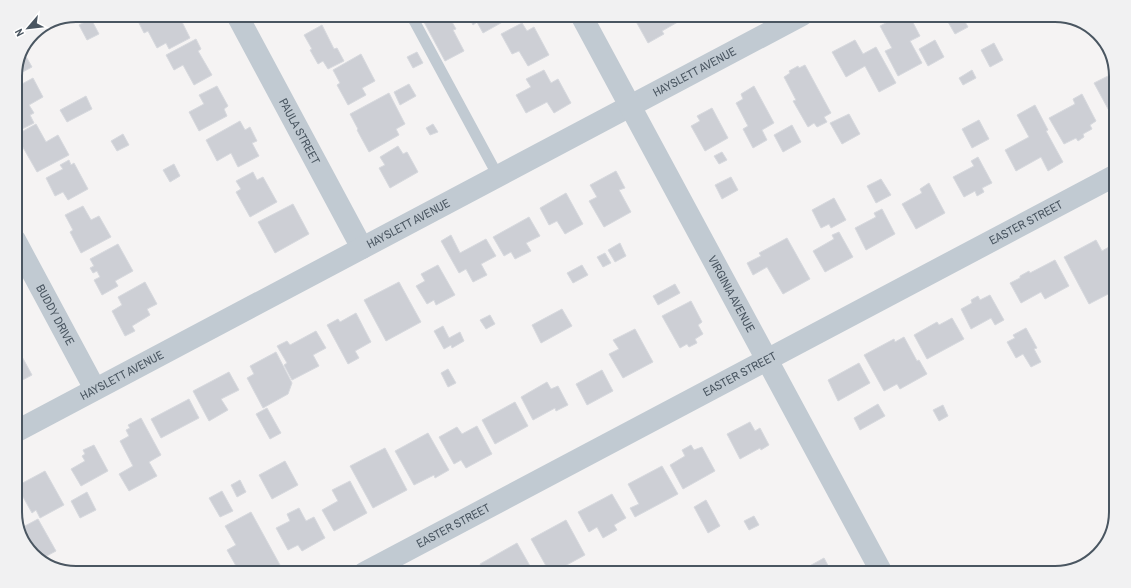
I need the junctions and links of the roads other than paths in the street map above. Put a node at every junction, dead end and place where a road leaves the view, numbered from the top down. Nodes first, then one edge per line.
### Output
1 (241, 22) edge
2 (415, 22) edge
3 (585, 22) edge
4 (789, 22) edge
5 (630, 106) junction
6 (498, 176) junction
7 (1109, 179) edge
8 (362, 248) junction
9 (22, 253) edge
10 (767, 360) junction
11 (95, 390) junction
12 (22, 428) edge
13 (377, 566) edge
14 (878, 566) edge

1 - 8 street, PAULA STREET
2 - 6 lane
3 - 5 street, VIRGINIA AVENUE
4 - 5 street, HAYSLETT AVENUE
5 - 6 street, HAYSLETT AVENUE
5 - 10 street, VIRGINIA AVENUE
6 - 8 street, HAYSLETT AVENUE
7 - 10 street, EASTER STREET
8 - 11 street, HAYSLETT AVENUE
9 - 11 street, BUDDY DRIVE
10 - 13 street, EASTER STREET
10 - 14 street, VIRGINIA AVENUE
11 - 12 street, HAYSLETT AVENUE

